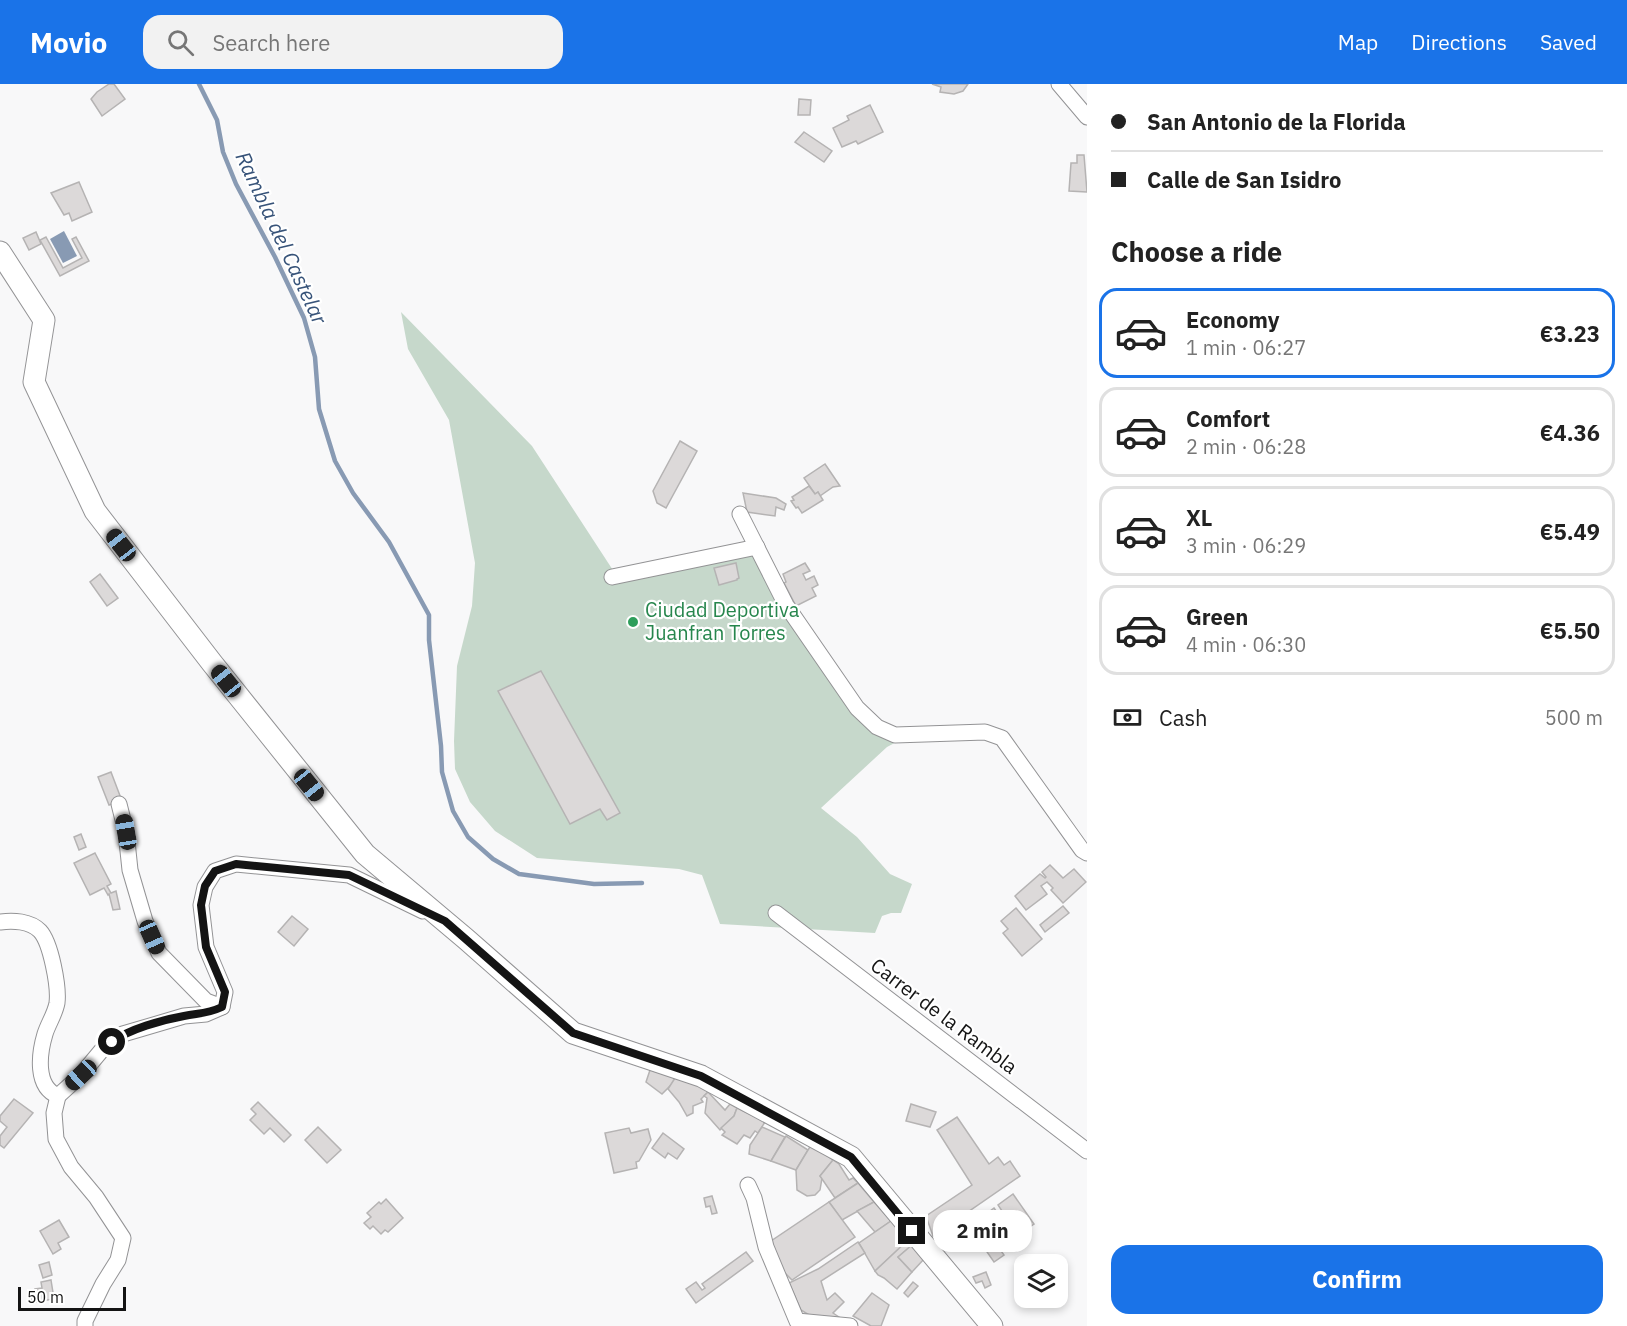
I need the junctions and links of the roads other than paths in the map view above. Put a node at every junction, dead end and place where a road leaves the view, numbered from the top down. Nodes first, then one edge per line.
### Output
1 (1059, 84) edge
2 (1087, 117) edge
3 (0, 252) edge
4 (740, 514) dead end
5 (757, 547) junction
6 (612, 577) dead end
7 (119, 804) dead end
8 (1087, 853) edge
9 (776, 913) dead end
10 (445, 921) junction
11 (0, 922) edge
12 (222, 1007) junction
13 (58, 1096) junction
14 (1087, 1151) edge
15 (748, 1185) dead end
16 (85, 1326) edge
17 (850, 1326) edge
18 (992, 1326) edge

1 - 2 street
3 - 10 street
4 - 5 street
5 - 6 street
5 - 8 street
7 - 12 street
9 - 14 street, Carrer de la Rambla
10 - 12 street
10 - 18 street
11 - 13 street
12 - 13 street
13 - 16 street
15 - 17 street

